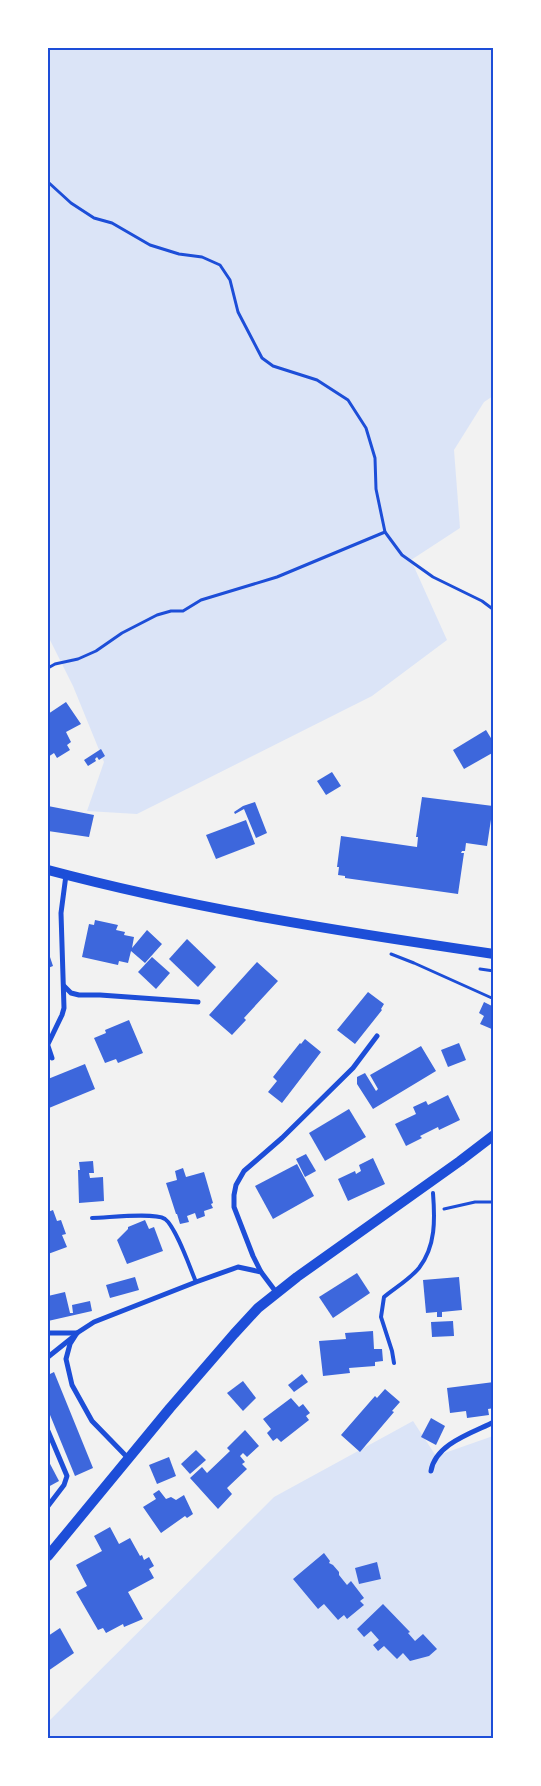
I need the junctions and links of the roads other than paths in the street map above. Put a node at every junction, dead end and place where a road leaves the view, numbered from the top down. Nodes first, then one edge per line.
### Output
1 (48, 870) edge
2 (66, 875) junction
3 (494, 954) edge
4 (64, 986) junction
5 (198, 1002) dead end
6 (50, 1035) edge
7 (377, 1036) dead end
8 (48, 1045) edge
9 (52, 1058) dead end
10 (494, 1135) edge
11 (433, 1193) dead end
12 (92, 1218) dead end
13 (260, 1272) junction
14 (196, 1282) junction
15 (276, 1292) junction
16 (48, 1333) edge
17 (77, 1333) junction
18 (48, 1357) edge
19 (394, 1363) dead end
20 (494, 1422) edge
21 (48, 1430) edge
22 (128, 1458) junction
23 (431, 1471) dead end
24 (48, 1506) edge
25 (48, 1556) edge

1 - 2 main road
2 - 3 main road
2 - 4 street
4 - 5 street
4 - 6 street
6 - 8 street
7 - 13 street
8 - 9 street
10 - 15 main road
11 - 19 lane
12 - 14 lane
13 - 14 street
13 - 15 street
14 - 17 street
15 - 22 main road
16 - 17 street
17 - 18 street
17 - 22 street
20 - 23 street
21 - 24 street
22 - 25 main road

